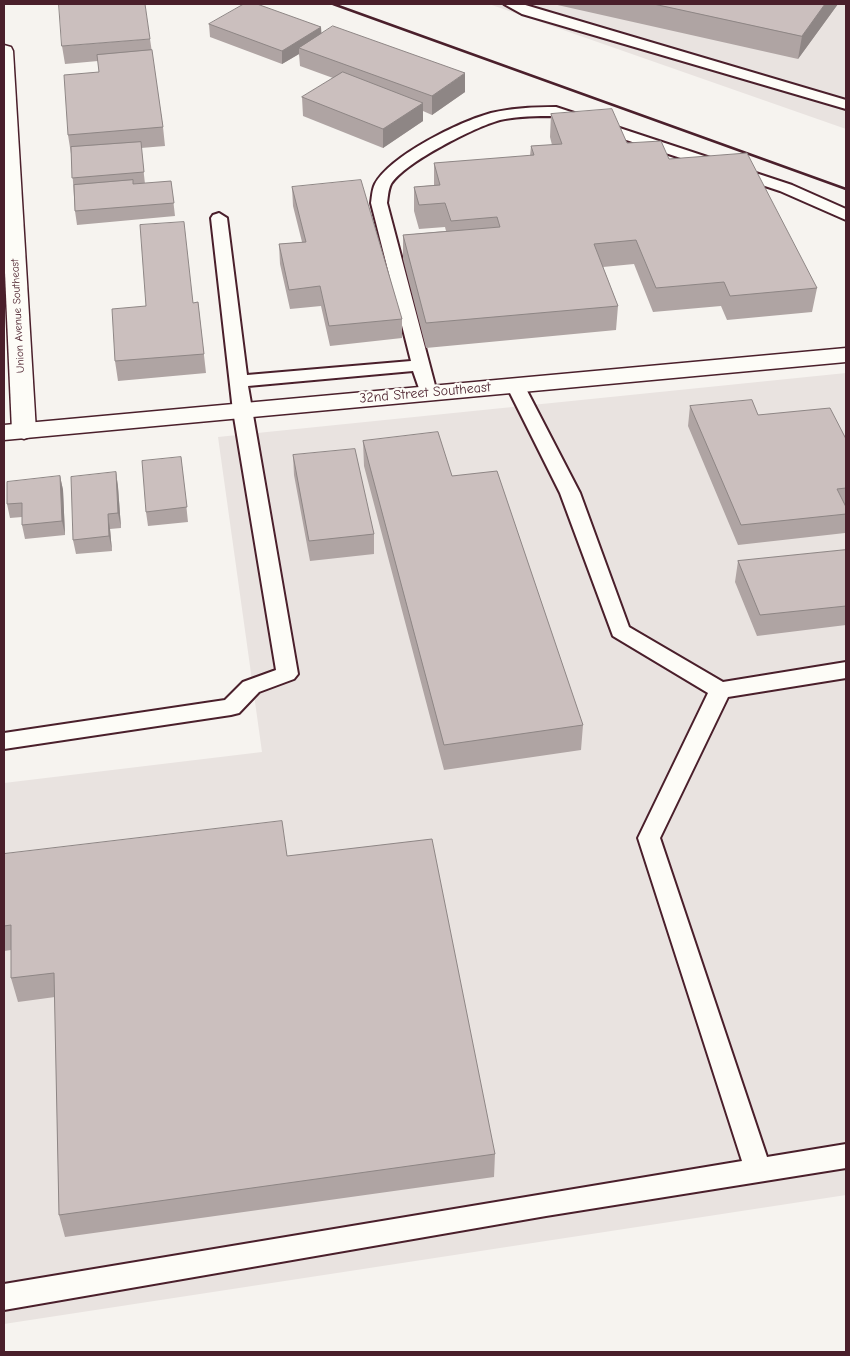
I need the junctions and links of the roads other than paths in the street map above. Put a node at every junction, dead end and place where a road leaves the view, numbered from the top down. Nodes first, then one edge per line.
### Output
1 (511, 4) edge
2 (4, 51) edge
3 (845, 103) edge
4 (846, 215) edge
5 (220, 218) dead end
6 (846, 355) edge
7 (421, 365) junction
8 (239, 382) junction
9 (515, 385) junction
10 (428, 393) junction
11 (242, 411) junction
12 (14, 432) edge
13 (846, 670) edge
14 (720, 690) junction
15 (4, 741) edge
16 (846, 1156) edge
17 (758, 1170) junction
18 (4, 1297) edge

1 - 3 lane
2 - 12 street, Union Avenue Southeast
4 - 7 lane
5 - 8 lane
6 - 9 street, 32nd Street Southeast
7 - 8 lane
7 - 10 lane
8 - 11 lane
9 - 10 street, 32nd Street Southeast
9 - 14 lane
10 - 11 street, 32nd Street Southeast
11 - 12 street, 32nd Street Southeast
11 - 15 lane
13 - 14 lane
14 - 17 lane
16 - 17 lane
17 - 18 lane

